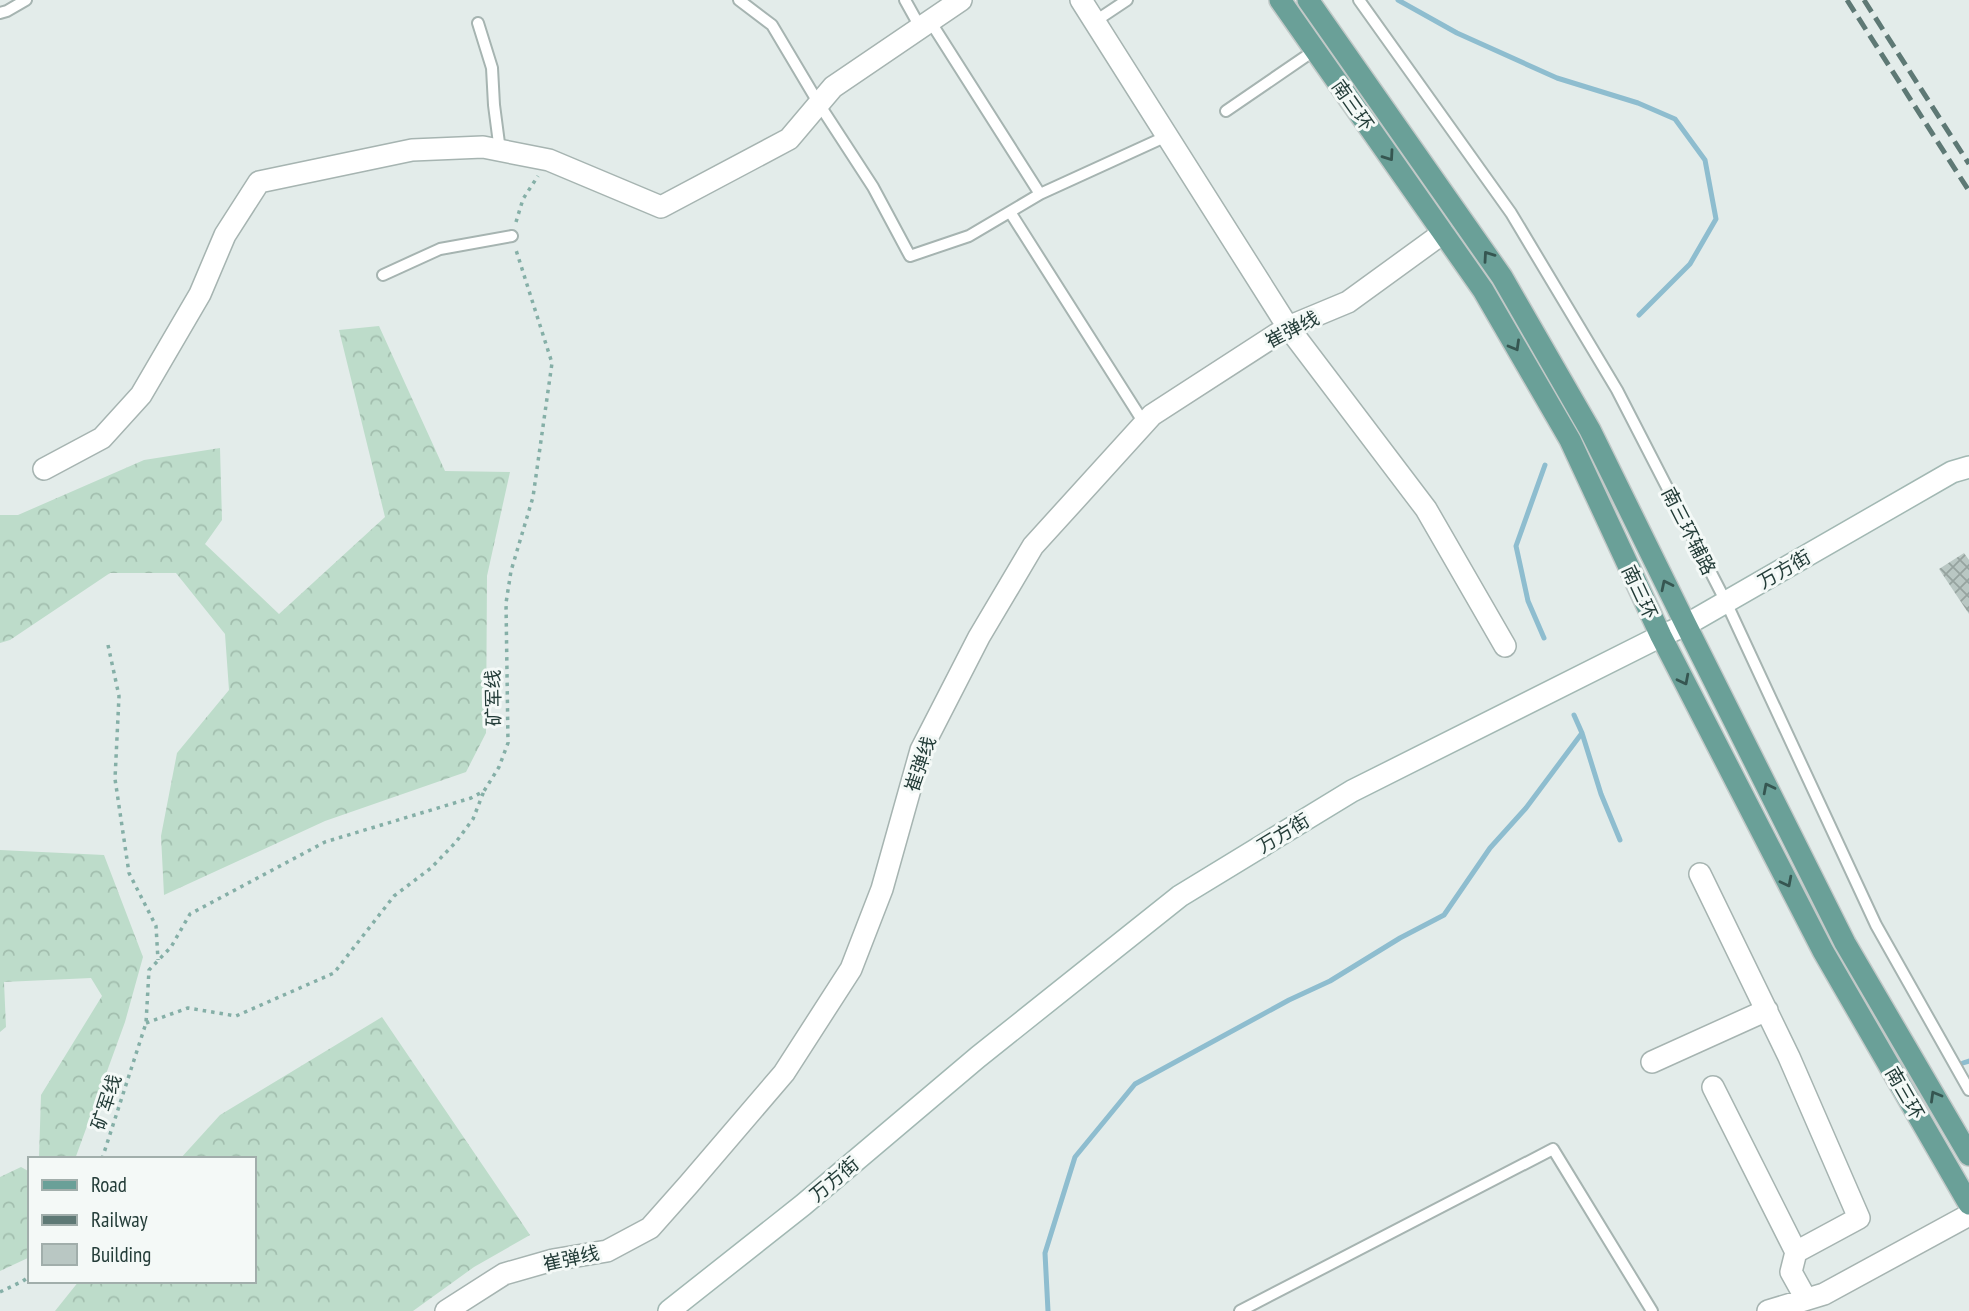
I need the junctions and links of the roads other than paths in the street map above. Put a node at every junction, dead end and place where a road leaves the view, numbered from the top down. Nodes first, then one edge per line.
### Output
1 (26, 0) edge
2 (739, 0) edge
3 (905, 0) edge
4 (961, 0) edge
5 (1081, 0) edge
6 (1127, 0) edge
7 (1280, 0) edge
8 (1308, 0) edge
9 (1359, 0) edge
10 (0, 13) edge
11 (1094, 22) junction
12 (478, 23) dead end
13 (925, 24) junction
14 (1315, 50) junction
15 (819, 104) junction
16 (1226, 111) dead end
17 (1167, 136) junction
18 (500, 151) junction
19 (1040, 194) junction
20 (1010, 212) junction
21 (1443, 233) junction
22 (512, 236) road end
23 (383, 275) dead end
24 (1288, 327) junction
25 (1144, 423) junction
26 (1969, 467) edge
27 (44, 469) dead end
28 (1726, 602) junction
29 (1686, 625) junction
30 (1661, 636) junction
31 (1505, 646) dead end
32 (1700, 874) dead end
33 (1767, 1010) junction
34 (1652, 1062) dead end
35 (1713, 1087) dead end
36 (1969, 1090) edge
37 (1969, 1155) edge
38 (1969, 1203) edge
39 (1969, 1215) edge
40 (1796, 1251) junction
41 (1807, 1298) junction
42 (446, 1311) edge
43 (669, 1311) edge
44 (1240, 1311) edge
45 (1652, 1311) edge
46 (1768, 1311) edge

1 - 10 lane
2 - 15 lane
3 - 13 lane
4 - 13 street
5 - 11 street
6 - 11 lane
7 - 14 main road, 南三环
29 -> 8 main road, 南三环
9 - 28 lane, 南三环辅路
11 - 17 street
12 - 18 lane
13 - 15 street
13 - 19 lane
14 - 16 lane
14 -> 21 main road, 南三环
15 - 18 street
15 - 20 lane
17 - 19 lane
17 - 24 street
18 - 27 street
19 - 20 lane
20 - 25 lane
21 - 24 street, 崔弹线
21 -> 30 main road, 南三环
22 - 23 lane
24 - 25 street, 崔弹线
24 - 31 street
25 - 42 street, 崔弹线
26 - 28 street, 万方街
28 - 29 street, 万方街
28 - 36 lane, 南三环辅路
29 - 30 street, 万方街
37 -> 29 main road, 南三环
30 -> 38 main road, 南三环
30 - 43 street, 万方街
32 - 33 street
33 - 34 street
33 - 40 street
35 - 40 street
39 - 41 street
40 - 41 street
41 - 46 street
44 - 45 lane

